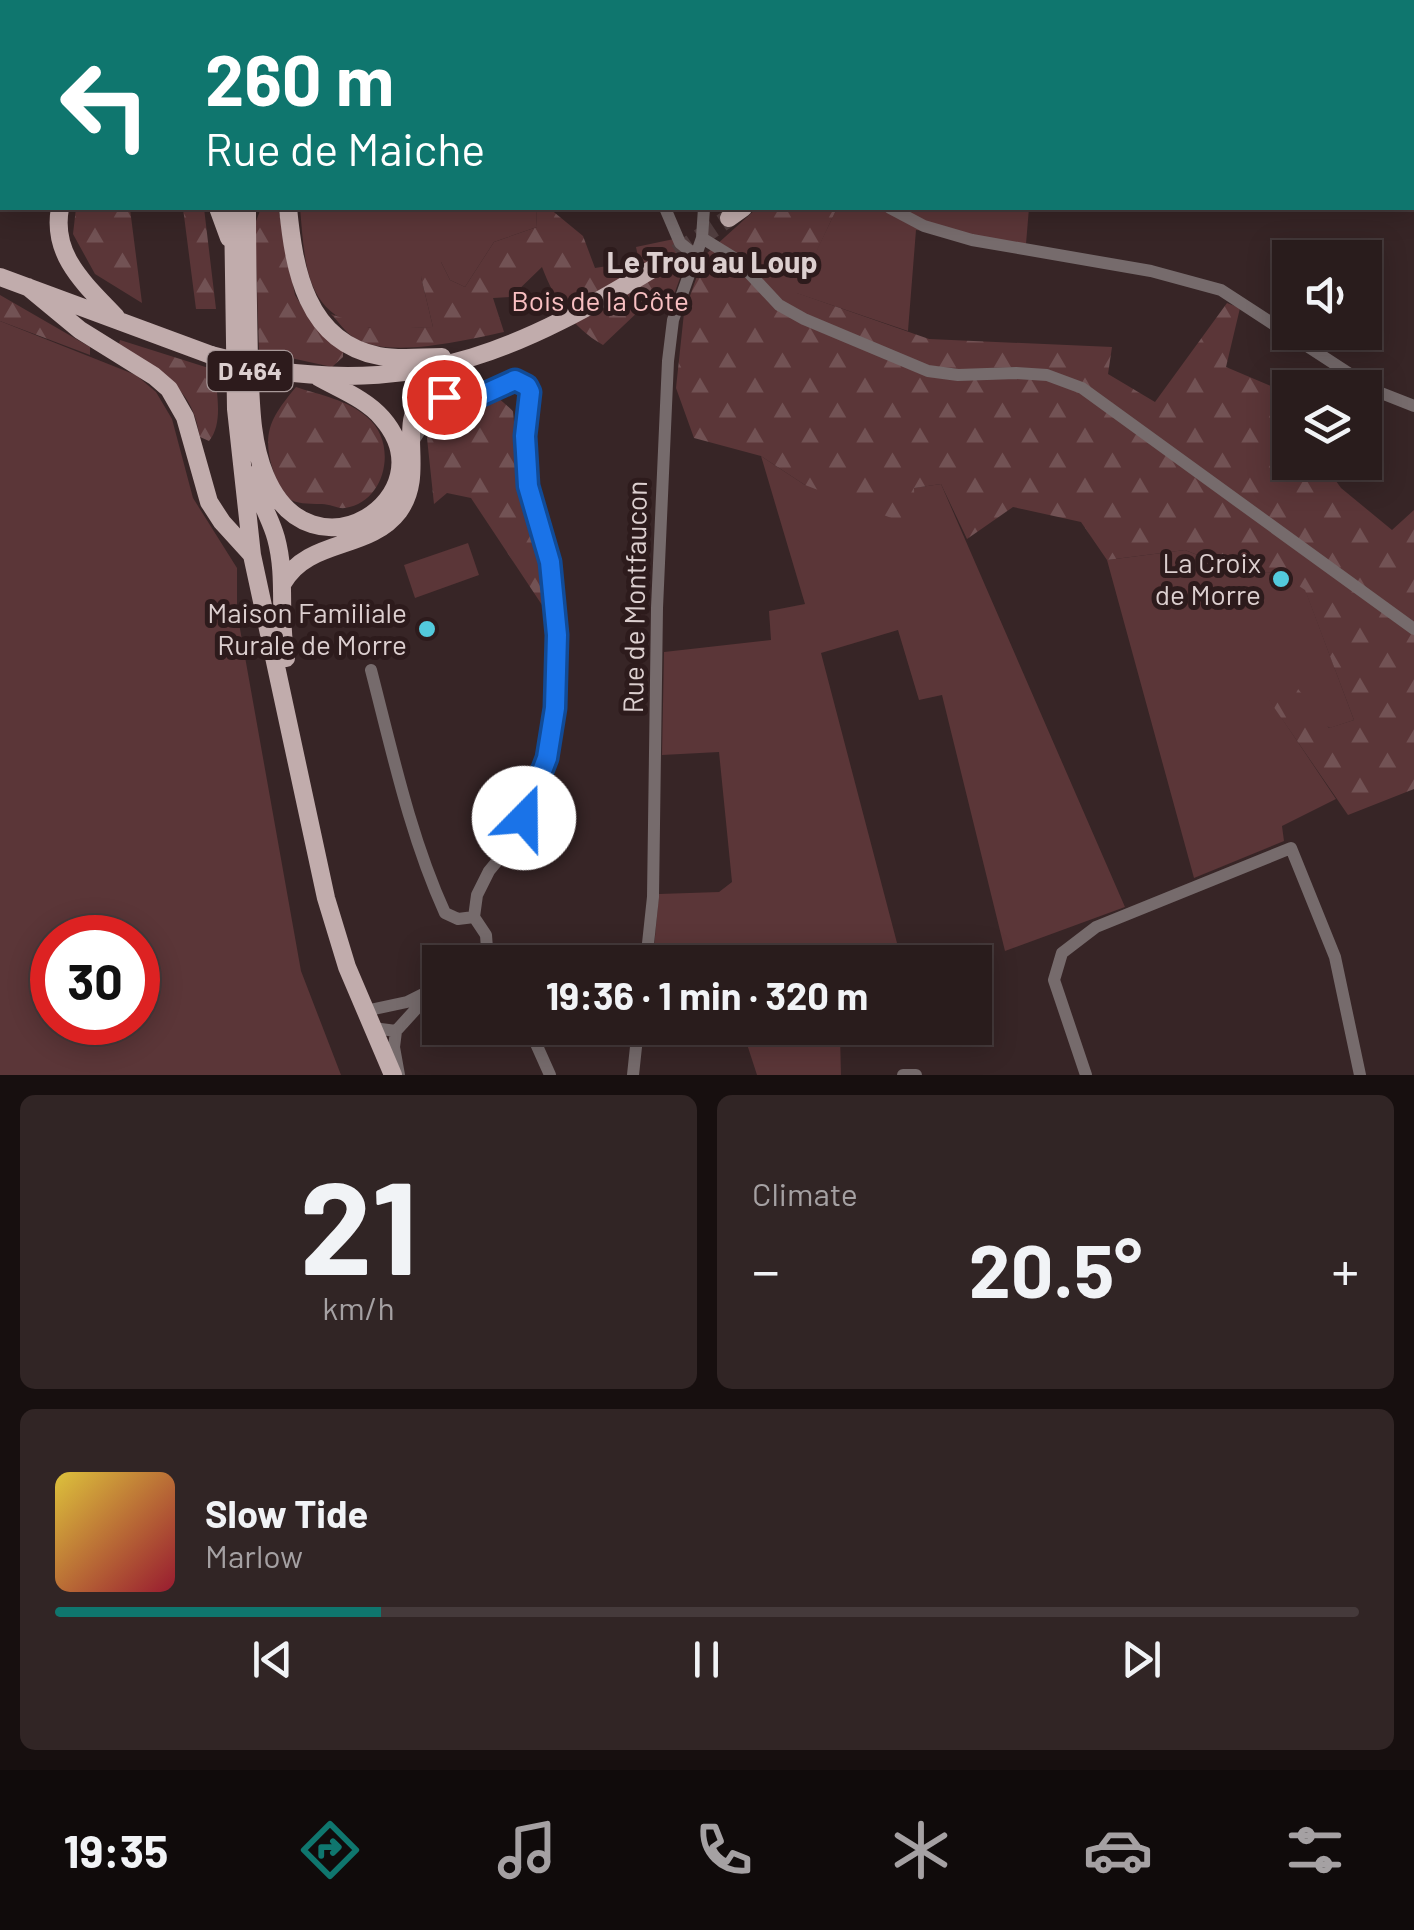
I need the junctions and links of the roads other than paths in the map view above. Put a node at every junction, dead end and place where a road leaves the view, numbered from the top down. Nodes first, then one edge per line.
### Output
1 (60, 210) edge
2 (219, 210) edge
3 (233, 210) edge
4 (248, 210) edge
5 (288, 210) edge
6 (665, 210) edge
7 (704, 210) edge
8 (894, 210) edge
9 (702, 238) junction
10 (232, 248) junction
11 (695, 255) junction
12 (654, 268) tunnel mouth
13 (0, 277) edge
14 (28, 287) junction
15 (120, 322) junction
16 (477, 357) junction
17 (318, 377) junction
18 (440, 382) junction
19 (1414, 406) edge
20 (451, 407) junction
21 (412, 443) junction
22 (260, 464) junction
23 (248, 527) junction
24 (278, 550) junction
25 (252, 555) junction
26 (308, 556) junction
27 (282, 583) junction
28 (1414, 630) edge
29 (372, 670) dead end
30 (305, 791) junction
31 (474, 917) junction
32 (487, 945) edge
33 (648, 945) edge
34 (422, 994) edge
35 (422, 1003) edge
36 (369, 1020) junction
37 (396, 1031) junction
38 (537, 1045) edge
39 (636, 1045) edge
40 (396, 1075) edge
41 (550, 1075) edge
42 (633, 1075) edge
43 (903, 1075) edge
44 (916, 1075) edge
45 (1086, 1075) edge
46 (1360, 1075) edge

1 - 15 main road
2 - 10 main road
3 - 10 main road, D 464
4 - 22 main road, D 464
5 - 16 main road
6 - 11 street
7 - 9 street, Rue de Montfaucon
8 - 19 street
9 - 11 street, Rue de Montfaucon
9 - 28 street
10 - 23 main road, D 464
11 - 33 street, Rue de Montfaucon
12 - 16 main road
13 - 14 main road
14 - 15 main road
14 - 25 main road
15 - 17 main road, bridge
16 - 17 main road
16 - 18 main road
17 - 22 main road
18 - 20 street
18 - 21 main road
20 - 21 street
20 - 31 street
21 - 26 main road
22 - 24 main road, D 464
23 - 24 main road
23 - 25 main road, D 464
24 - 26 main road
24 - 27 main road, D 464
25 - 30 main road, D 464
26 - 27 main road
27 - 30 main road, D 464
29 - 31 street
30 - 36 main road, D 464
31 - 32 street
34 - 36 street
35 - 37 street
36 - 37 street
36 - 40 main road, D 464
37 - 40 street
38 - 41 street
39 - 42 street
43 - 44 street
45 - 46 street

